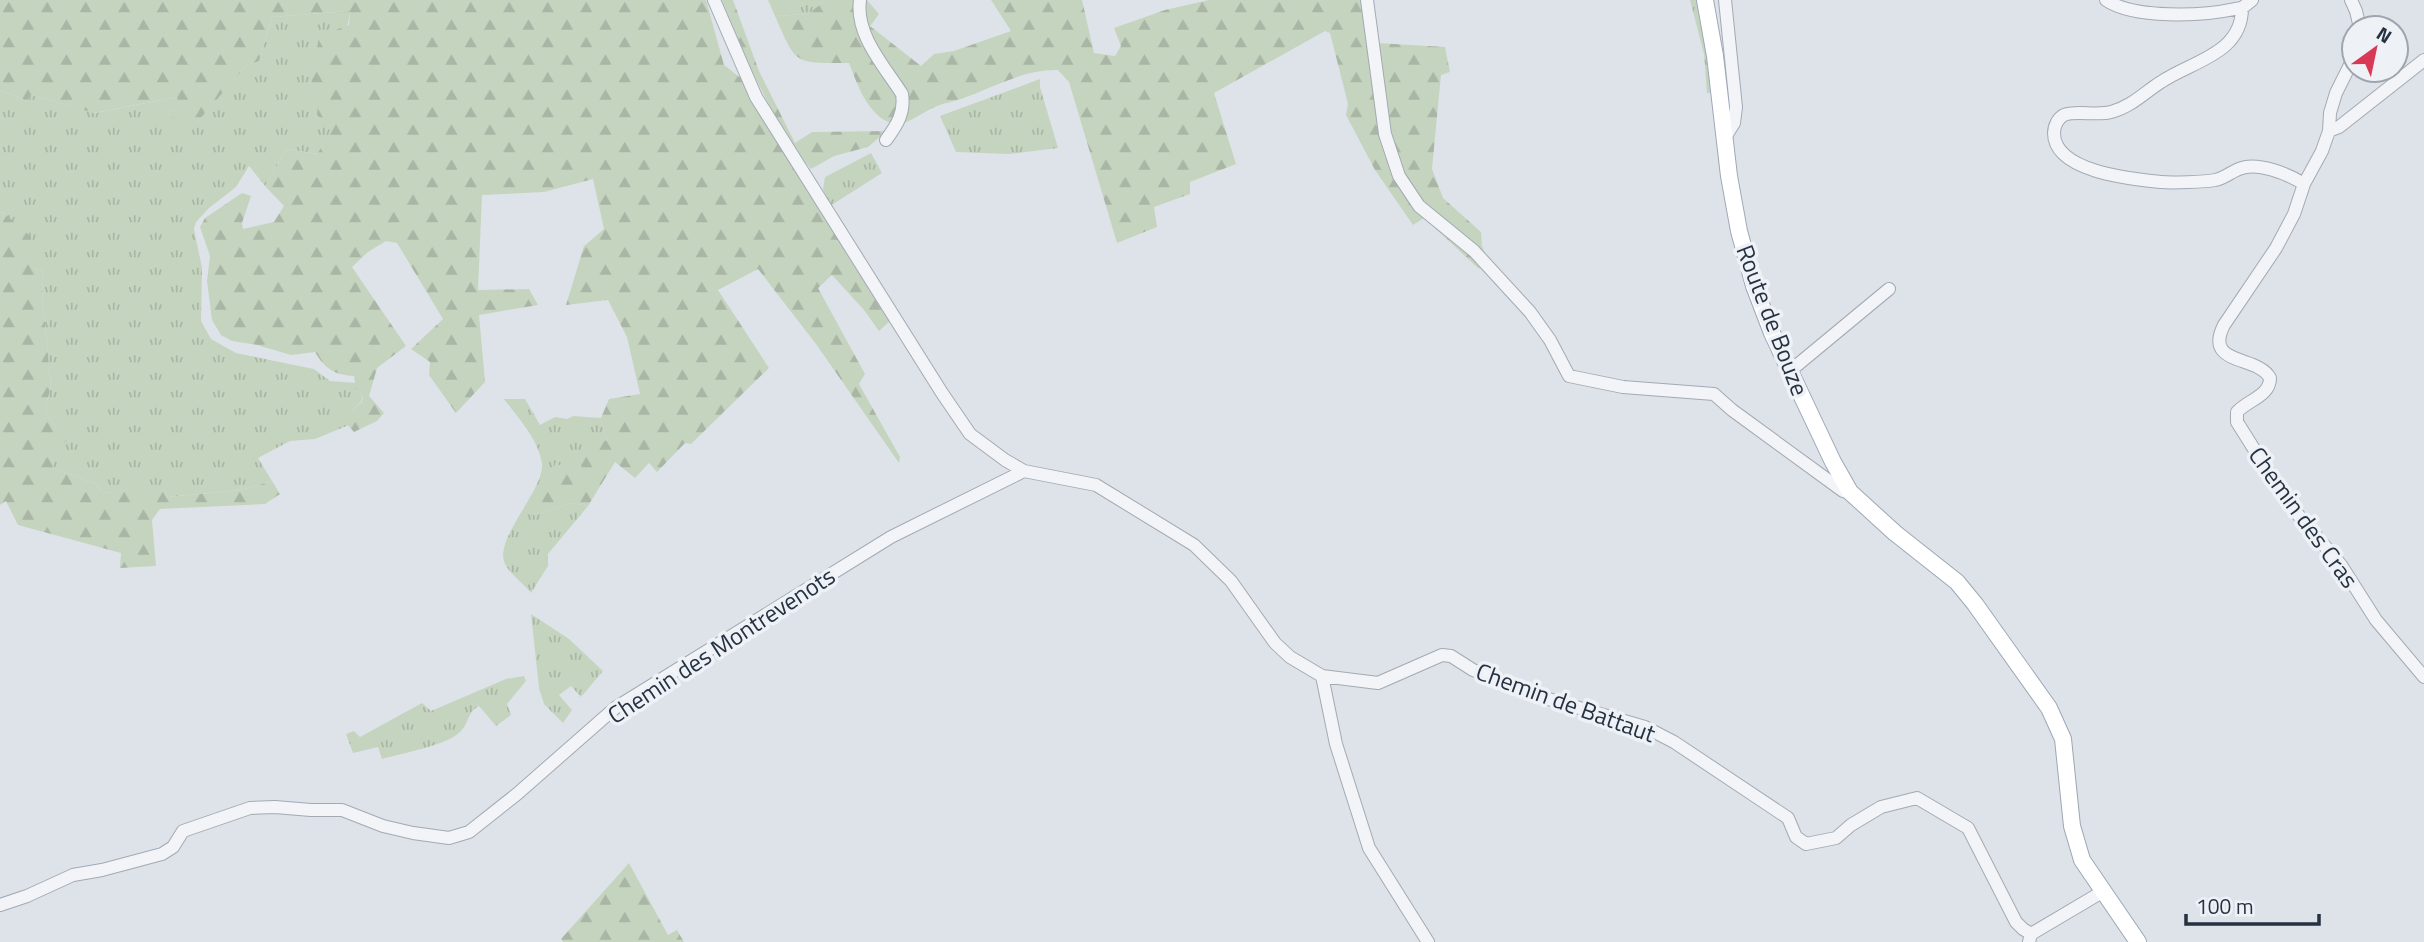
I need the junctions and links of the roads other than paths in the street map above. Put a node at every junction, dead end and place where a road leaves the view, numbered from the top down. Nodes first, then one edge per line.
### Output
1 (714, 0) edge
2 (860, 0) edge
3 (1367, 0) edge
4 (1705, 0) edge
5 (1725, 0) edge
6 (2106, 0) edge
7 (2247, 4) edge
8 (2424, 60) edge
9 (2341, 84) edge
10 (2329, 131) junction
11 (1724, 139) junction
12 (886, 140) dead end
13 (2304, 184) junction
14 (1889, 289) dead end
15 (1790, 370) junction
16 (1024, 471) junction
17 (1850, 492) junction
18 (1322, 676) junction
19 (2424, 677) edge
20 (2102, 892) junction
21 (0, 905) edge
22 (2030, 938) edge
23 (1428, 942) edge
24 (2138, 942) edge

1 - 16 street
2 - 12 street
3 - 17 street
4 - 11 main road, Route de Bouze
5 - 11 street
6 - 7 street
7 - 13 street
8 - 10 street
9 - 10 street
10 - 13 street
11 - 15 main road, Route de Bouze
13 - 19 street, Chemin des Cras
14 - 15 street
15 - 17 main road, Route de Bouze
16 - 18 street, Chemin de Battaut
16 - 21 street, Chemin des Montrevenots
17 - 20 main road, Route de Bouze
18 - 22 street, Chemin de Battaut
18 - 23 street
20 - 22 street
20 - 24 main road, Route de Bouze

